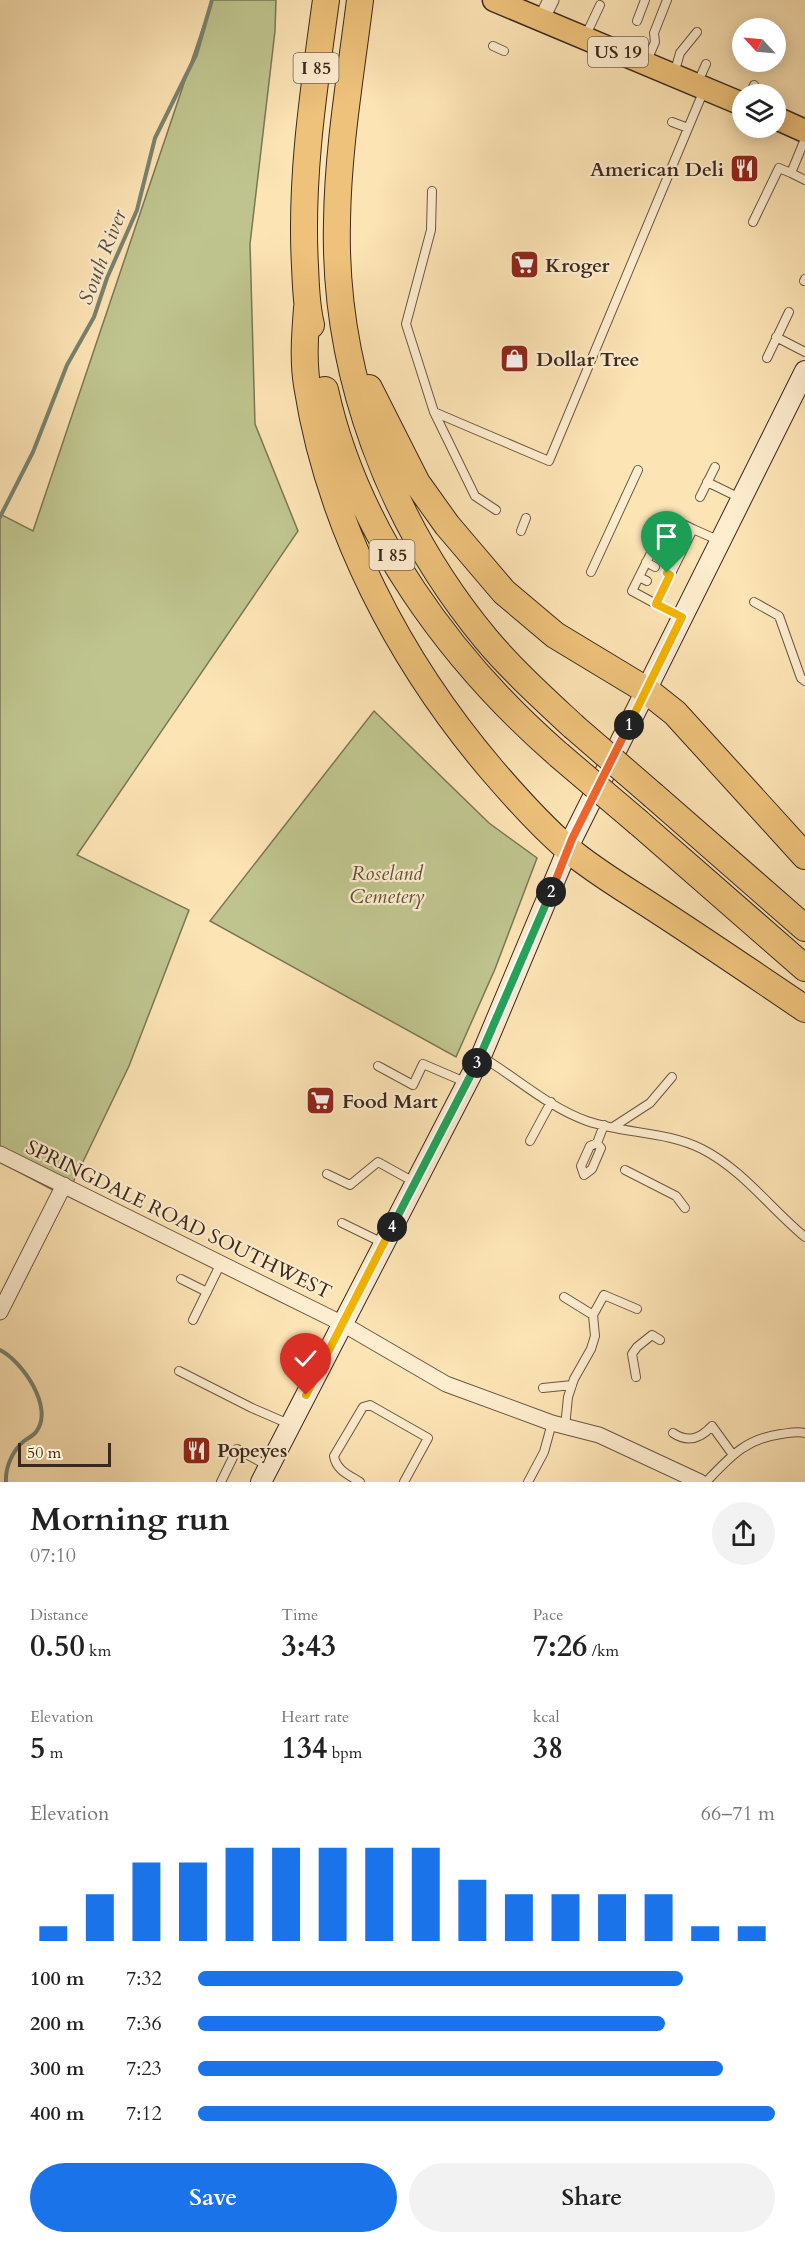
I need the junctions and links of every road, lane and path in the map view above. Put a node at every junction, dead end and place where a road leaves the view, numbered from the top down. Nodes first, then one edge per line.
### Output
1 (326, 0) edge
2 (360, 0) edge
3 (645, 0) edge
4 (667, 0) edge
5 (508, 3) edge
6 (600, 5) dead end
7 (546, 10) edge
8 (637, 21) dead end
9 (697, 32) dead end
10 (585, 38) junction
11 (493, 46) dead end
12 (504, 51) dead end
13 (645, 64) junction
14 (706, 64) dead end
15 (673, 75) junction
16 (700, 87) junction
17 (732, 92) edge
18 (672, 122) dead end
19 (786, 122) edge
20 (688, 128) junction
21 (805, 130) edge
22 (805, 139) edge
23 (791, 173) junction
24 (805, 180) edge
25 (432, 191) dead end
26 (753, 222) dead end
27 (307, 308) junction
28 (789, 312) dead end
29 (777, 337) junction
30 (346, 342) junction
31 (805, 352) edge
32 (767, 358) dead end
33 (805, 371) edge
34 (434, 412) junction
35 (715, 467) dead end
36 (638, 470) dead end
37 (707, 482) junction
38 (700, 496) dead end
39 (741, 499) junction
40 (496, 510) dead end
41 (526, 518) dead end
42 (693, 529) junction
43 (521, 531) dead end
44 (659, 536) junction
45 (668, 540) dead end
46 (721, 542) junction
47 (652, 550) junction
48 (661, 554) dead end
49 (646, 562) junction
50 (655, 567) dead end
51 (591, 572) dead end
52 (639, 577) junction
53 (647, 581) dead end
54 (754, 602) dead end
55 (656, 604) junction
56 (682, 617) junction
57 (805, 681) edge
58 (646, 690) junction
59 (568, 849) junction
60 (805, 856) edge
61 (805, 928) edge
62 (805, 968) edge
63 (805, 1009) edge
64 (481, 1056) junction
65 (378, 1066) dead end
66 (672, 1077) dead end
67 (467, 1082) junction
68 (550, 1102) junction
69 (604, 1125) junction
70 (613, 1127) junction
71 (530, 1141) dead end
72 (597, 1143) dead end
73 (0, 1154) edge
74 (625, 1170) dead end
75 (327, 1174) dead end
76 (415, 1183) junction
77 (64, 1185) junction
78 (685, 1208) dead end
79 (342, 1223) dead end
80 (805, 1238) edge
81 (384, 1243) junction
82 (221, 1263) junction
83 (182, 1279) dead end
84 (207, 1292) junction
85 (564, 1297) dead end
86 (637, 1309) dead end
87 (0, 1312) edge
88 (593, 1316) junction
89 (193, 1320) dead end
90 (343, 1324) junction
91 (660, 1340) dead end
92 (179, 1371) dead end
93 (636, 1377) dead end
94 (572, 1385) junction
95 (543, 1388) dead end
96 (291, 1424) junction
97 (558, 1425) junction
98 (802, 1432) edge
99 (673, 1433) dead end
100 (733, 1455) junction
101 (265, 1474) edge
102 (221, 1482) edge
103 (360, 1482) edge
104 (404, 1482) edge
105 (528, 1482) edge
106 (700, 1482) edge
107 (706, 1482) edge

1 - 27 highway, I 85
2 - 30 highway, I 85
3 - 8 lane
4 - 13 lane
5 - 7 main road, US 19
6 - 10 lane
7 - 10 main road, US 19
9 - 15 lane
10 - 13 main road, US 19
11 - 12 lane
13 - 15 main road, US 19
14 - 16 lane
15 - 16 main road, US 19
16 - 17 main road, US 19
16 - 20 lane
18 - 20 lane
19 - 21 main road
20 - 34 lane
22 - 23 lane
23 - 24 lane
23 - 26 lane
25 - 34 lane
27 - 59 highway
27 - 62 highway, I 85, bridge
28 - 29 lane
29 - 31 lane
29 - 32 lane
30 - 58 highway
30 - 61 highway, I 85, bridge
33 - 39 main road
34 - 40 lane
35 - 37 lane
36 - 51 lane
37 - 38 lane
37 - 39 lane
39 - 46 main road
41 - 43 lane
42 - 44 lane
42 - 46 lane
42 - 55 lane
44 - 45 lane
44 - 47 lane
46 - 56 main road
47 - 48 lane
47 - 49 lane
49 - 50 lane
49 - 52 lane
52 - 53 lane
52 - 55 lane
54 - 57 lane
55 - 56 lane
56 - 58 main road
58 - 59 main road
58 - 60 highway
59 - 63 highway
59 - 64 main road
64 - 67 main road
64 - 68 lane
65 - 67 lane
66 - 70 lane
67 - 76 main road
68 - 69 lane
68 - 71 lane
69 - 70 lane
69 - 72 lane
70 - 80 lane
73 - 77 street, SPRINGDALE ROAD SOUTHWEST
74 - 78 lane
75 - 76 lane
76 - 81 main road
77 - 82 street, SPRINGDALE ROAD SOUTHWEST
77 - 87 street
79 - 81 lane
81 - 90 main road
82 - 84 lane
82 - 90 street, SPRINGDALE ROAD SOUTHWEST
83 - 84 lane
84 - 89 lane
85 - 88 lane
86 - 88 lane
88 - 94 lane
90 - 96 main road
90 - 97 street, SPRINGDALE ROAD SOUTHWEST
91 - 93 lane
92 - 96 lane
94 - 95 lane
94 - 97 lane
96 - 101 main road
97 - 105 lane
97 - 106 street, SPRINGDALE ROAD SOUTHWEST
98 - 100 lane
99 - 100 lane
100 - 107 lane
101 - 102 lane
103 - 104 lane

